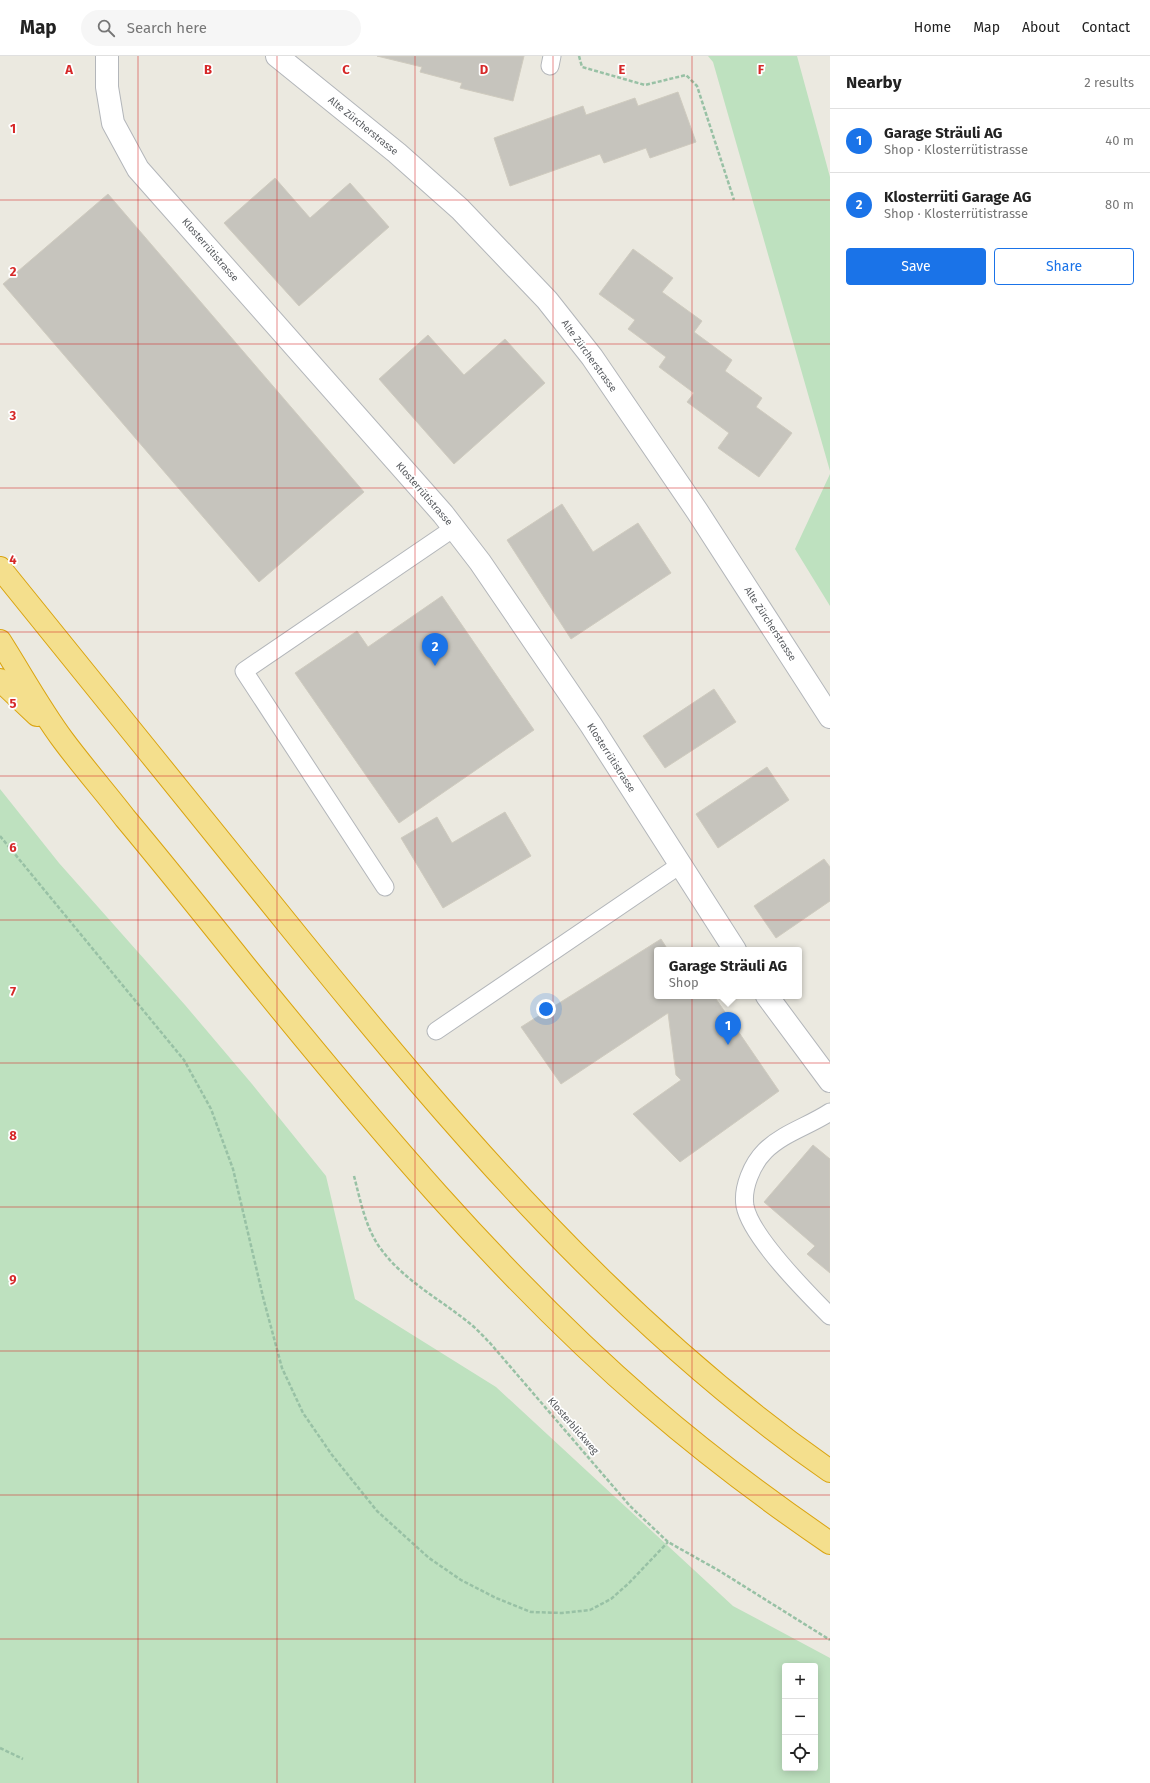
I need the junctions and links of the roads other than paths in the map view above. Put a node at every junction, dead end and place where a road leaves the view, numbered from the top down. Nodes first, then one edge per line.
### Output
1 (107, 56) edge
2 (277, 56) edge
3 (454, 528) junction
4 (0, 568) edge
5 (0, 641) edge
6 (0, 680) edge
7 (830, 717) edge
8 (62, 739) junction
9 (680, 865) junction
10 (385, 887) dead end
11 (733, 947) edge
12 (769, 999) edge
13 (436, 1031) dead end
14 (830, 1081) edge
15 (830, 1112) edge
16 (830, 1316) edge
17 (830, 1471) edge
18 (830, 1543) edge

1 - 3 street, Klosterrütistrasse
2 - 7 street, Alte Zürcherstrasse
3 - 9 street, Klosterrütistrasse
3 - 10 lane
4 - 17 highway
5 - 8 highway
6 - 8 highway
8 - 18 highway
9 - 11 street, Klosterrütistrasse
9 - 13 lane
12 - 14 street
15 - 16 lane

